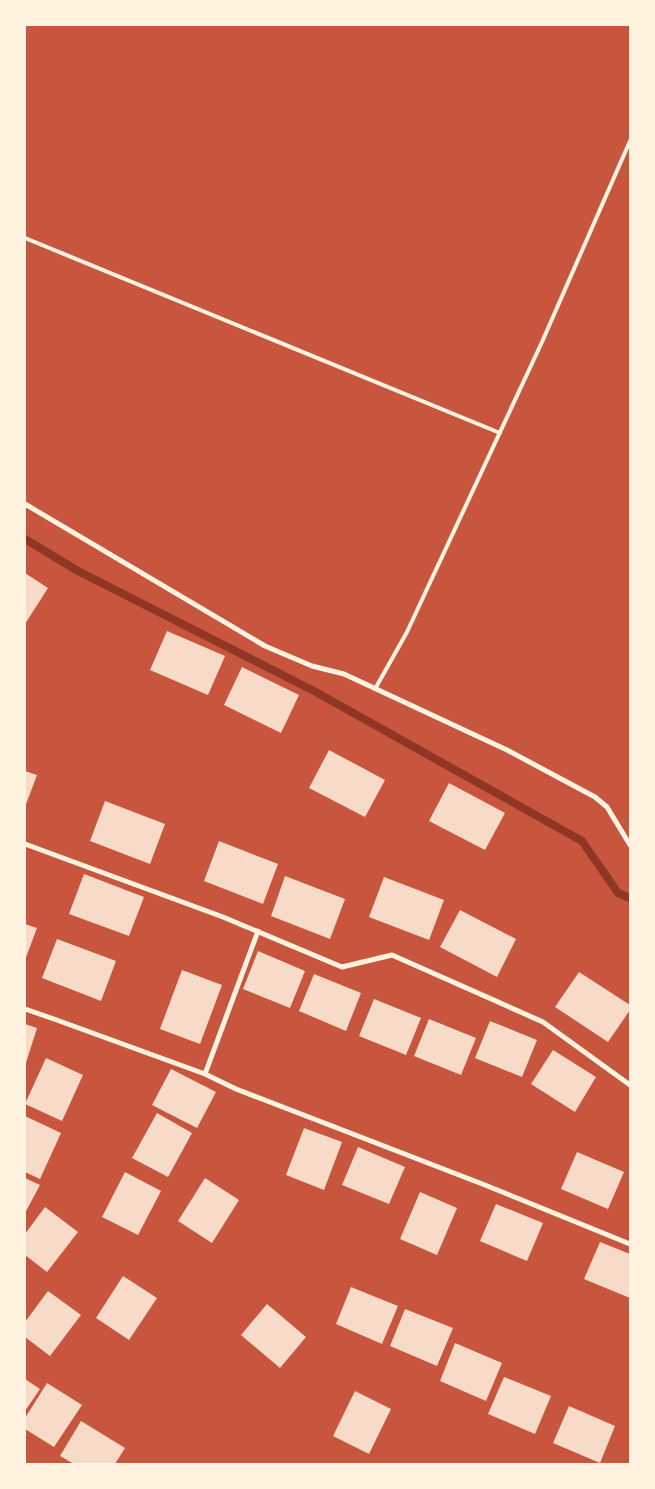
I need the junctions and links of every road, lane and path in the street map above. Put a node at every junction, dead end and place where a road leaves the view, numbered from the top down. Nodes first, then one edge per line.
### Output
1 (630, 141) edge
2 (25, 238) edge
3 (500, 433) junction
4 (25, 504) edge
5 (375, 689) junction
6 (25, 844) edge
7 (630, 845) edge
8 (258, 931) junction
9 (25, 1009) edge
10 (205, 1074) junction
11 (630, 1085) edge
12 (630, 1244) edge

1 - 3 lane
2 - 3 lane
3 - 5 lane
4 - 5 street
5 - 7 street
6 - 8 street
8 - 10 street
8 - 11 street
9 - 10 street
10 - 12 street

